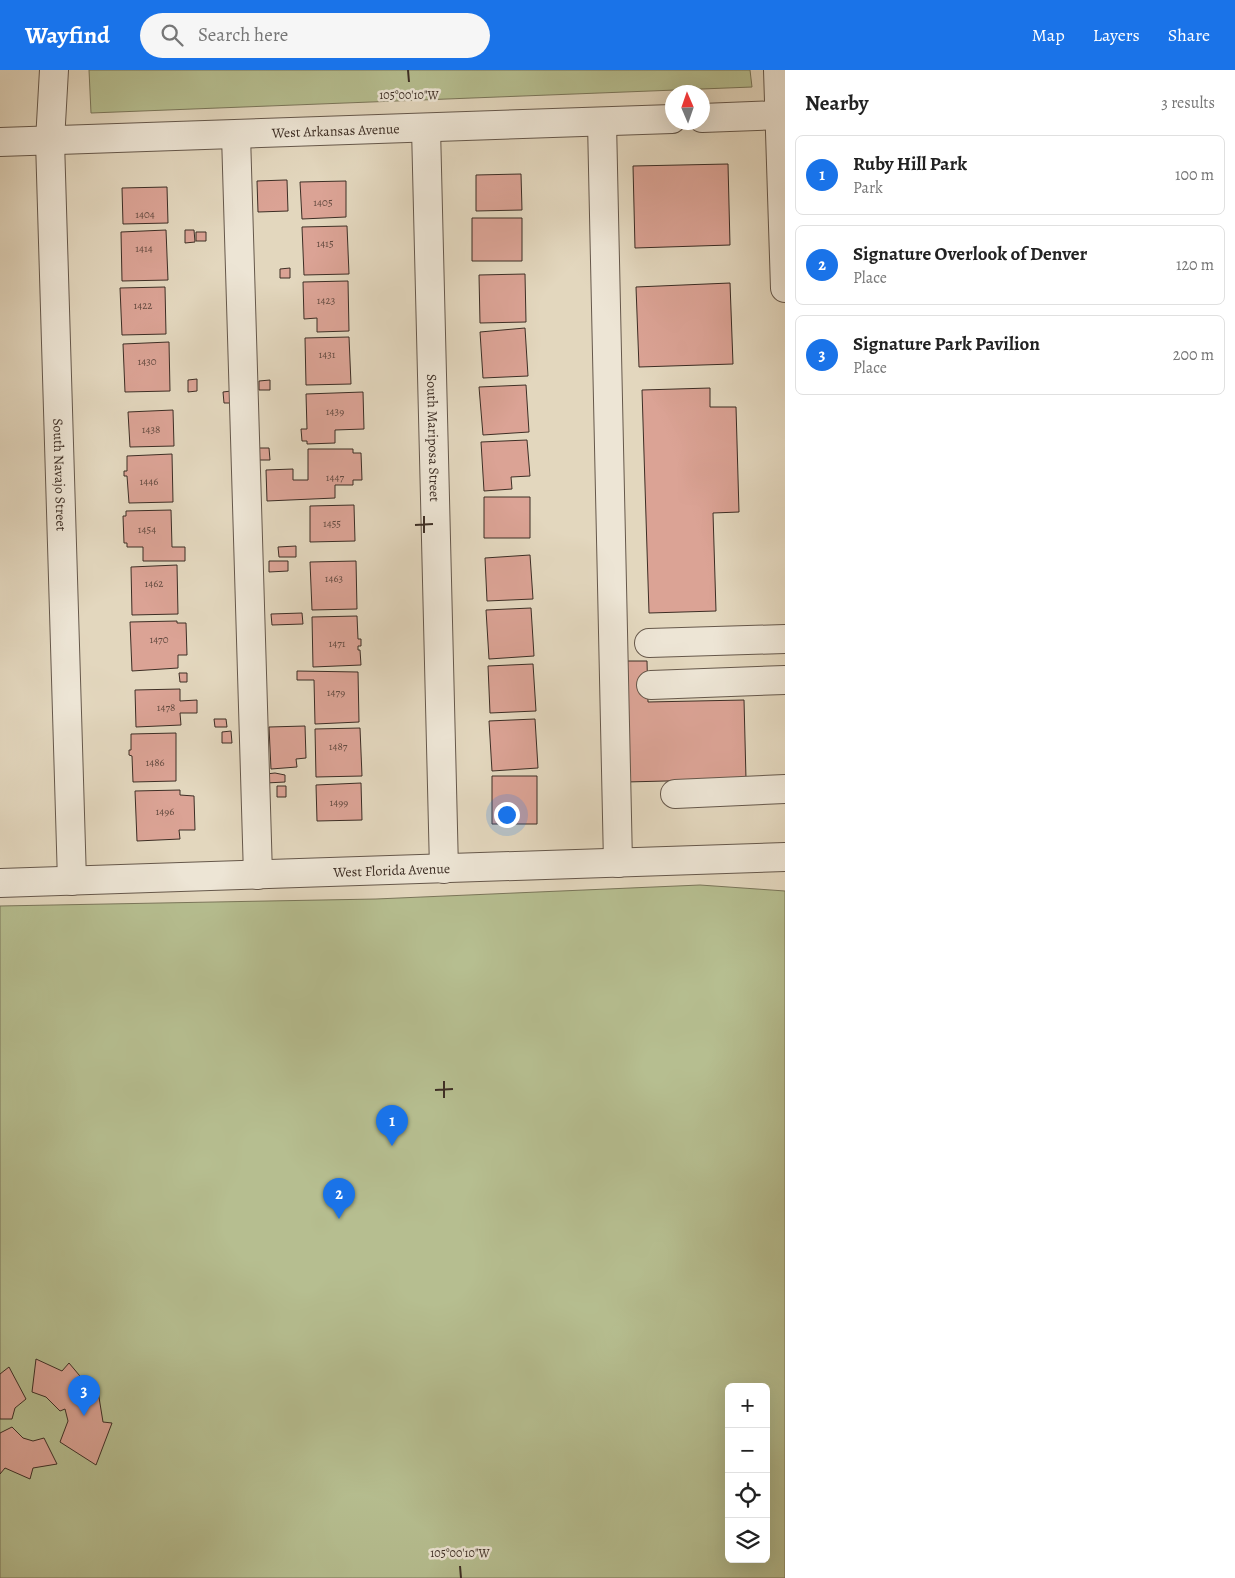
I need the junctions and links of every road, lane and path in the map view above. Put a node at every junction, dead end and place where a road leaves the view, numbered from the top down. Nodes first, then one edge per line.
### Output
1 (54, 70) edge
2 (778, 70) edge
3 (780, 115) junction
4 (710, 118) edge
5 (665, 119) edge
6 (602, 122) junction
7 (426, 128) junction
8 (236, 135) junction
9 (50, 141) junction
10 (0, 142) edge
11 (785, 288) edge
12 (785, 639) edge
13 (649, 644) dead end
14 (785, 680) edge
15 (651, 685) dead end
16 (785, 790) edge
17 (675, 794) dead end
18 (785, 857) edge
19 (618, 863) junction
20 (444, 868) junction
21 (258, 875) junction
22 (72, 881) junction
23 (0, 883) edge

1 - 9 street, South Navajo Street
2 - 3 street
3 - 4 street
3 - 11 street
5 - 6 street, West Arkansas Avenue
6 - 7 street, West Arkansas Avenue
6 - 19 street
7 - 8 street, West Arkansas Avenue
7 - 20 street, South Mariposa Street
8 - 9 street, West Arkansas Avenue
8 - 21 street
9 - 10 street, West Arkansas Avenue
9 - 22 street, South Navajo Street
12 - 13 street
14 - 15 street
16 - 17 street
18 - 19 street, West Florida Avenue
19 - 20 street, West Florida Avenue
20 - 21 street, West Florida Avenue
21 - 22 street, West Florida Avenue
22 - 23 street, West Florida Avenue

